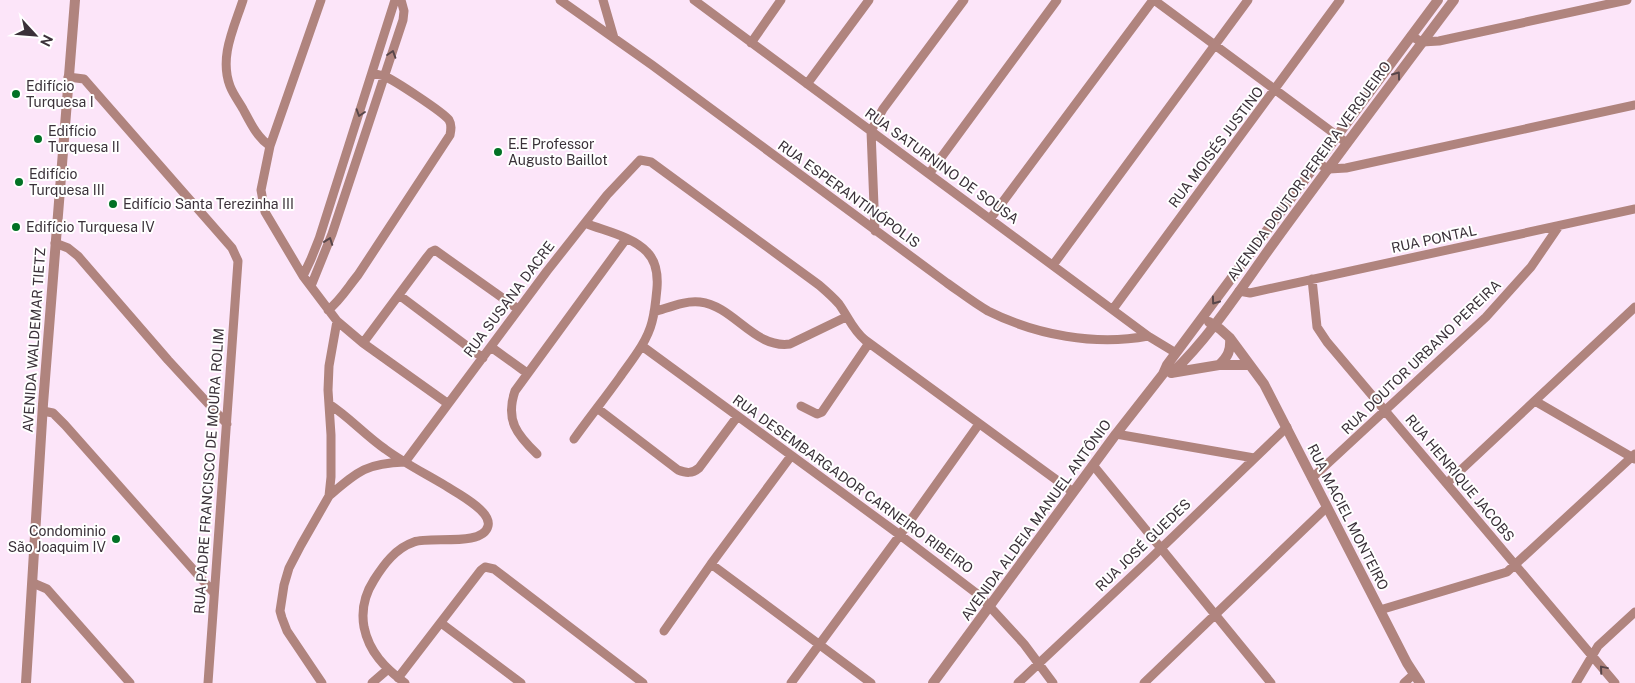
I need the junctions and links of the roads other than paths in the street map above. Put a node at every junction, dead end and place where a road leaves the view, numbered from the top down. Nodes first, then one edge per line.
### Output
1 (75, 0) edge
2 (242, 0) edge
3 (321, 0) edge
4 (395, 0) edge
5 (401, 0) edge
6 (560, 0) edge
7 (603, 0) edge
8 (695, 0) edge
9 (782, 0) edge
10 (869, 0) edge
11 (964, 0) edge
12 (1057, 0) edge
13 (1153, 0) edge
14 (1248, 0) edge
15 (1340, 0) edge
16 (1438, 0) edge
17 (1454, 0) edge
18 (1627, 0) edge
19 (1411, 36) junction
20 (614, 38) junction
21 (1422, 42) junction
22 (751, 43) junction
23 (1214, 45) junction
24 (372, 73) junction
25 (385, 76) junction
26 (68, 77) junction
27 (807, 84) junction
28 (1276, 90) junction
29 (1635, 105) edge
30 (871, 131) junction
31 (1338, 136) junction
32 (1347, 143) junction
33 (270, 146) junction
34 (1318, 163) junction
35 (1329, 169) junction
36 (929, 174) junction
37 (1635, 209) edge
38 (990, 219) junction
39 (585, 223) junction
40 (1559, 226) junction
41 (876, 231) junction
42 (626, 239) junction
43 (55, 243) junction
44 (1053, 265) junction
45 (303, 276) junction
46 (1312, 280) junction
47 (311, 286) junction
48 (1239, 290) junction
49 (399, 295) junction
50 (1635, 308) edge
51 (518, 309) junction
52 (1113, 309) junction
53 (328, 310) junction
54 (654, 312) junction
55 (846, 317) junction
56 (1203, 318) junction
57 (337, 322) junction
58 (1213, 324) junction
59 (1148, 336) junction
60 (1230, 338) junction
61 (363, 343) junction
62 (869, 343) junction
63 (491, 346) junction
64 (642, 346) junction
65 (1176, 353) junction
66 (483, 358) junction
67 (1186, 359) junction
68 (1250, 365) junction
69 (1216, 366) junction
70 (527, 373) junction
71 (1168, 373) junction
72 (1535, 401) junction
73 (329, 404) junction
74 (447, 404) junction
75 (801, 406) dead end
76 (597, 408) junction
77 (42, 411) junction
78 (1385, 411) junction
79 (737, 416) junction
80 (227, 424) junction
81 (980, 424) junction
82 (1286, 427) junction
83 (1116, 434) junction
84 (574, 439) dead end
85 (537, 454) dead end
86 (791, 456) junction
87 (1634, 457) edge
88 (1254, 458) junction
89 (405, 462) junction
90 (1093, 465) junction
91 (1312, 478) junction
92 (1447, 483) junction
93 (1073, 492) junction
94 (329, 496) junction
95 (1327, 507) junction
96 (900, 535) junction
97 (1161, 548) junction
98 (711, 564) junction
99 (1515, 566) junction
100 (33, 583) junction
101 (214, 593) junction
102 (990, 606) junction
103 (1380, 610) junction
104 (1635, 612) edge
105 (1216, 615) junction
106 (441, 623) junction
107 (664, 631) dead end
108 (819, 645) junction
109 (1591, 655) junction
110 (1038, 663) junction
111 (387, 670) junction
112 (1154, 674) junction
113 (1417, 679) edge
114 (402, 681) edge
115 (26, 683) edge
116 (130, 683) edge
117 (208, 683) edge
118 (322, 683) edge
119 (372, 683) edge
120 (520, 683) edge
121 (643, 683) edge
122 (790, 683) edge
123 (871, 683) edge
124 (933, 683) edge
125 (1018, 683) edge
126 (1053, 683) edge
127 (1144, 683) edge
128 (1160, 683) edge
129 (1271, 683) edge
130 (1404, 683) edge
131 (1576, 683) edge
132 (1615, 683) edge

1 - 26 street, AVENIDA WALDEMAR TIETZ
2 - 33 street
3 - 33 street
4 - 24 street
25 -> 5 street
6 - 20 street, RUA ESPERANTINÓPOLIS
7 - 20 street
8 - 22 street, RUA SATURNINO DE SOUSA
9 - 22 street
10 - 27 street
11 - 30 street
12 - 36 street
13 - 23 street
13 - 38 street
14 - 23 street
15 - 28 street, RUA MOISÉS JUSTINO
16 - 19 street, AVENIDA DOUTOR PEREIRA VERGUEIRO
17 - 21 street, AVENIDA DOUTOR PEREIRA VERGUEIRO
18 - 21 street
19 - 21 street
19 - 31 street, AVENIDA DOUTOR PEREIRA VERGUEIRO
20 - 41 street, RUA ESPERANTINÓPOLIS
32 -> 21 street, AVENIDA DOUTOR PEREIRA VERGUEIRO
22 - 27 street, RUA SATURNINO DE SOUSA
23 - 28 street
23 - 44 street
24 - 25 street
24 -> 45 street
47 -> 25 street
25 - 53 street
26 - 43 street, AVENIDA WALDEMAR TIETZ
26 - 80 street, RUA PADRE FRANCISCO DE MOURA ROLIM
27 - 30 street, RUA SATURNINO DE SOUSA
28 - 31 street
28 - 52 street, RUA MOISÉS JUSTINO
29 - 35 street
30 - 36 street, RUA SATURNINO DE SOUSA
30 - 41 street
31 - 32 street
31 - 34 street, AVENIDA DOUTOR PEREIRA VERGUEIRO
32 - 35 street, AVENIDA DOUTOR PEREIRA VERGUEIRO
33 - 45 street
34 - 35 street
34 -> 56 street, AVENIDA DOUTOR PEREIRA VERGUEIRO
35 - 48 street, AVENIDA DOUTOR PEREIRA VERGUEIRO
36 - 38 street, RUA SATURNINO DE SOUSA
37 - 40 street, RUA PONTAL
38 - 44 street, RUA SATURNINO DE SOUSA
39 - 42 street
39 - 51 street, RUA SUSANA DACRE
39 - 55 street, RUA SUSANA DACRE
40 - 46 street, RUA PONTAL
40 - 78 street, RUA DOUTOR URBANO PEREIRA
41 - 59 street, RUA ESPERANTINÓPOLIS
42 - 54 street
42 - 70 street
43 - 77 street, AVENIDA WALDEMAR TIETZ
43 - 80 street
44 - 52 street, RUA SATURNINO DE SOUSA
45 - 47 street
46 - 48 street, RUA PONTAL
46 - 78 street, RUA HENRIQUE JACOBS
47 - 53 street
48 - 58 street, AVENIDA DOUTOR PEREIRA VERGUEIRO
49 - 51 street
49 - 61 street
49 - 66 street
50 - 72 street
51 - 63 street, RUA SUSANA DACRE
52 - 59 street, RUA SATURNINO DE SOUSA
53 - 57 street
54 - 55 street
54 - 64 street
55 - 62 street
56 - 58 street, RUA MACIEL MONTEIRO
56 - 65 street, AVENIDA DOUTOR PEREIRA VERGUEIRO
57 - 61 street
57 - 73 street
58 - 60 street, RUA MACIEL MONTEIRO
58 - 67 street, AVENIDA DOUTOR PEREIRA VERGUEIRO
59 - 65 street, RUA SATURNINO DE SOUSA
60 - 68 street, RUA MACIEL MONTEIRO
60 - 69 street
61 - 74 street
62 - 75 street
62 - 81 street
63 - 66 street, RUA SUSANA DACRE
63 - 70 street
64 - 76 street
64 - 79 street, RUA DESEMBARGADOR CARNEIRO RIBEIRO
65 - 67 street
65 - 71 street, AVENIDA ALDEIA MANUEL ANTÔNIO
66 - 74 street, RUA SUSANA DACRE
67 - 69 street
67 - 71 street, AVENIDA ALDEIA MANUEL ANTÔNIO
68 - 69 street
68 - 82 street, RUA MACIEL MONTEIRO
69 - 71 street
70 - 85 street
71 - 83 street, AVENIDA ALDEIA MANUEL ANTÔNIO
72 - 87 street
72 - 92 street
73 - 89 street
73 - 94 street
74 - 89 street, RUA SUSANA DACRE
76 - 79 street
76 - 84 street
77 - 100 street, AVENIDA WALDEMAR TIETZ
77 - 101 street
78 - 91 street, RUA DOUTOR URBANO PEREIRA
78 - 92 street, RUA HENRIQUE JACOBS
79 - 86 street, RUA DESEMBARGADOR CARNEIRO RIBEIRO
80 - 101 street, RUA PADRE FRANCISCO DE MOURA ROLIM
81 - 93 street
81 - 96 street
82 - 88 street, RUA JOSÉ GUEDES
82 - 91 street, RUA MACIEL MONTEIRO
83 - 88 street
83 - 90 street, AVENIDA ALDEIA MANUEL ANTÔNIO
86 - 96 street, RUA DESEMBARGADOR CARNEIRO RIBEIRO
86 - 98 street
87 - 99 street
88 - 97 street, RUA JOSÉ GUEDES
89 - 94 street
89 - 111 street
90 - 93 street, AVENIDA ALDEIA MANUEL ANTÔNIO
90 - 97 street
91 - 95 street, RUA MACIEL MONTEIRO
92 - 99 street, RUA HENRIQUE JACOBS
93 - 102 street, AVENIDA ALDEIA MANUEL ANTÔNIO
94 - 118 street
95 - 103 street, RUA MACIEL MONTEIRO
95 - 105 street
96 - 102 street, RUA DESEMBARGADOR CARNEIRO RIBEIRO
96 - 108 street
97 - 105 street
97 - 110 street, RUA JOSÉ GUEDES
98 - 107 street
98 - 108 street
99 - 103 street
99 - 109 street, RUA HENRIQUE JACOBS
100 - 115 street, AVENIDA WALDEMAR TIETZ
100 - 116 street
101 - 117 street, RUA PADRE FRANCISCO DE MOURA ROLIM
102 - 110 street, RUA DESEMBARGADOR CARNEIRO RIBEIRO
102 - 124 street, AVENIDA ALDEIA MANUEL ANTÔNIO
103 - 113 street, RUA MACIEL MONTEIRO
104 - 109 street
105 - 112 street
105 - 129 street
106 - 114 street
106 - 120 street
106 - 121 street
108 - 122 street
108 - 123 street
109 - 131 street
132 -> 109 street, RUA HENRIQUE JACOBS
110 - 125 street, RUA JOSÉ GUEDES
110 - 126 street, RUA DESEMBARGADOR CARNEIRO RIBEIRO
111 - 114 street
111 - 119 street
112 - 127 street
112 - 128 street
113 - 130 street

